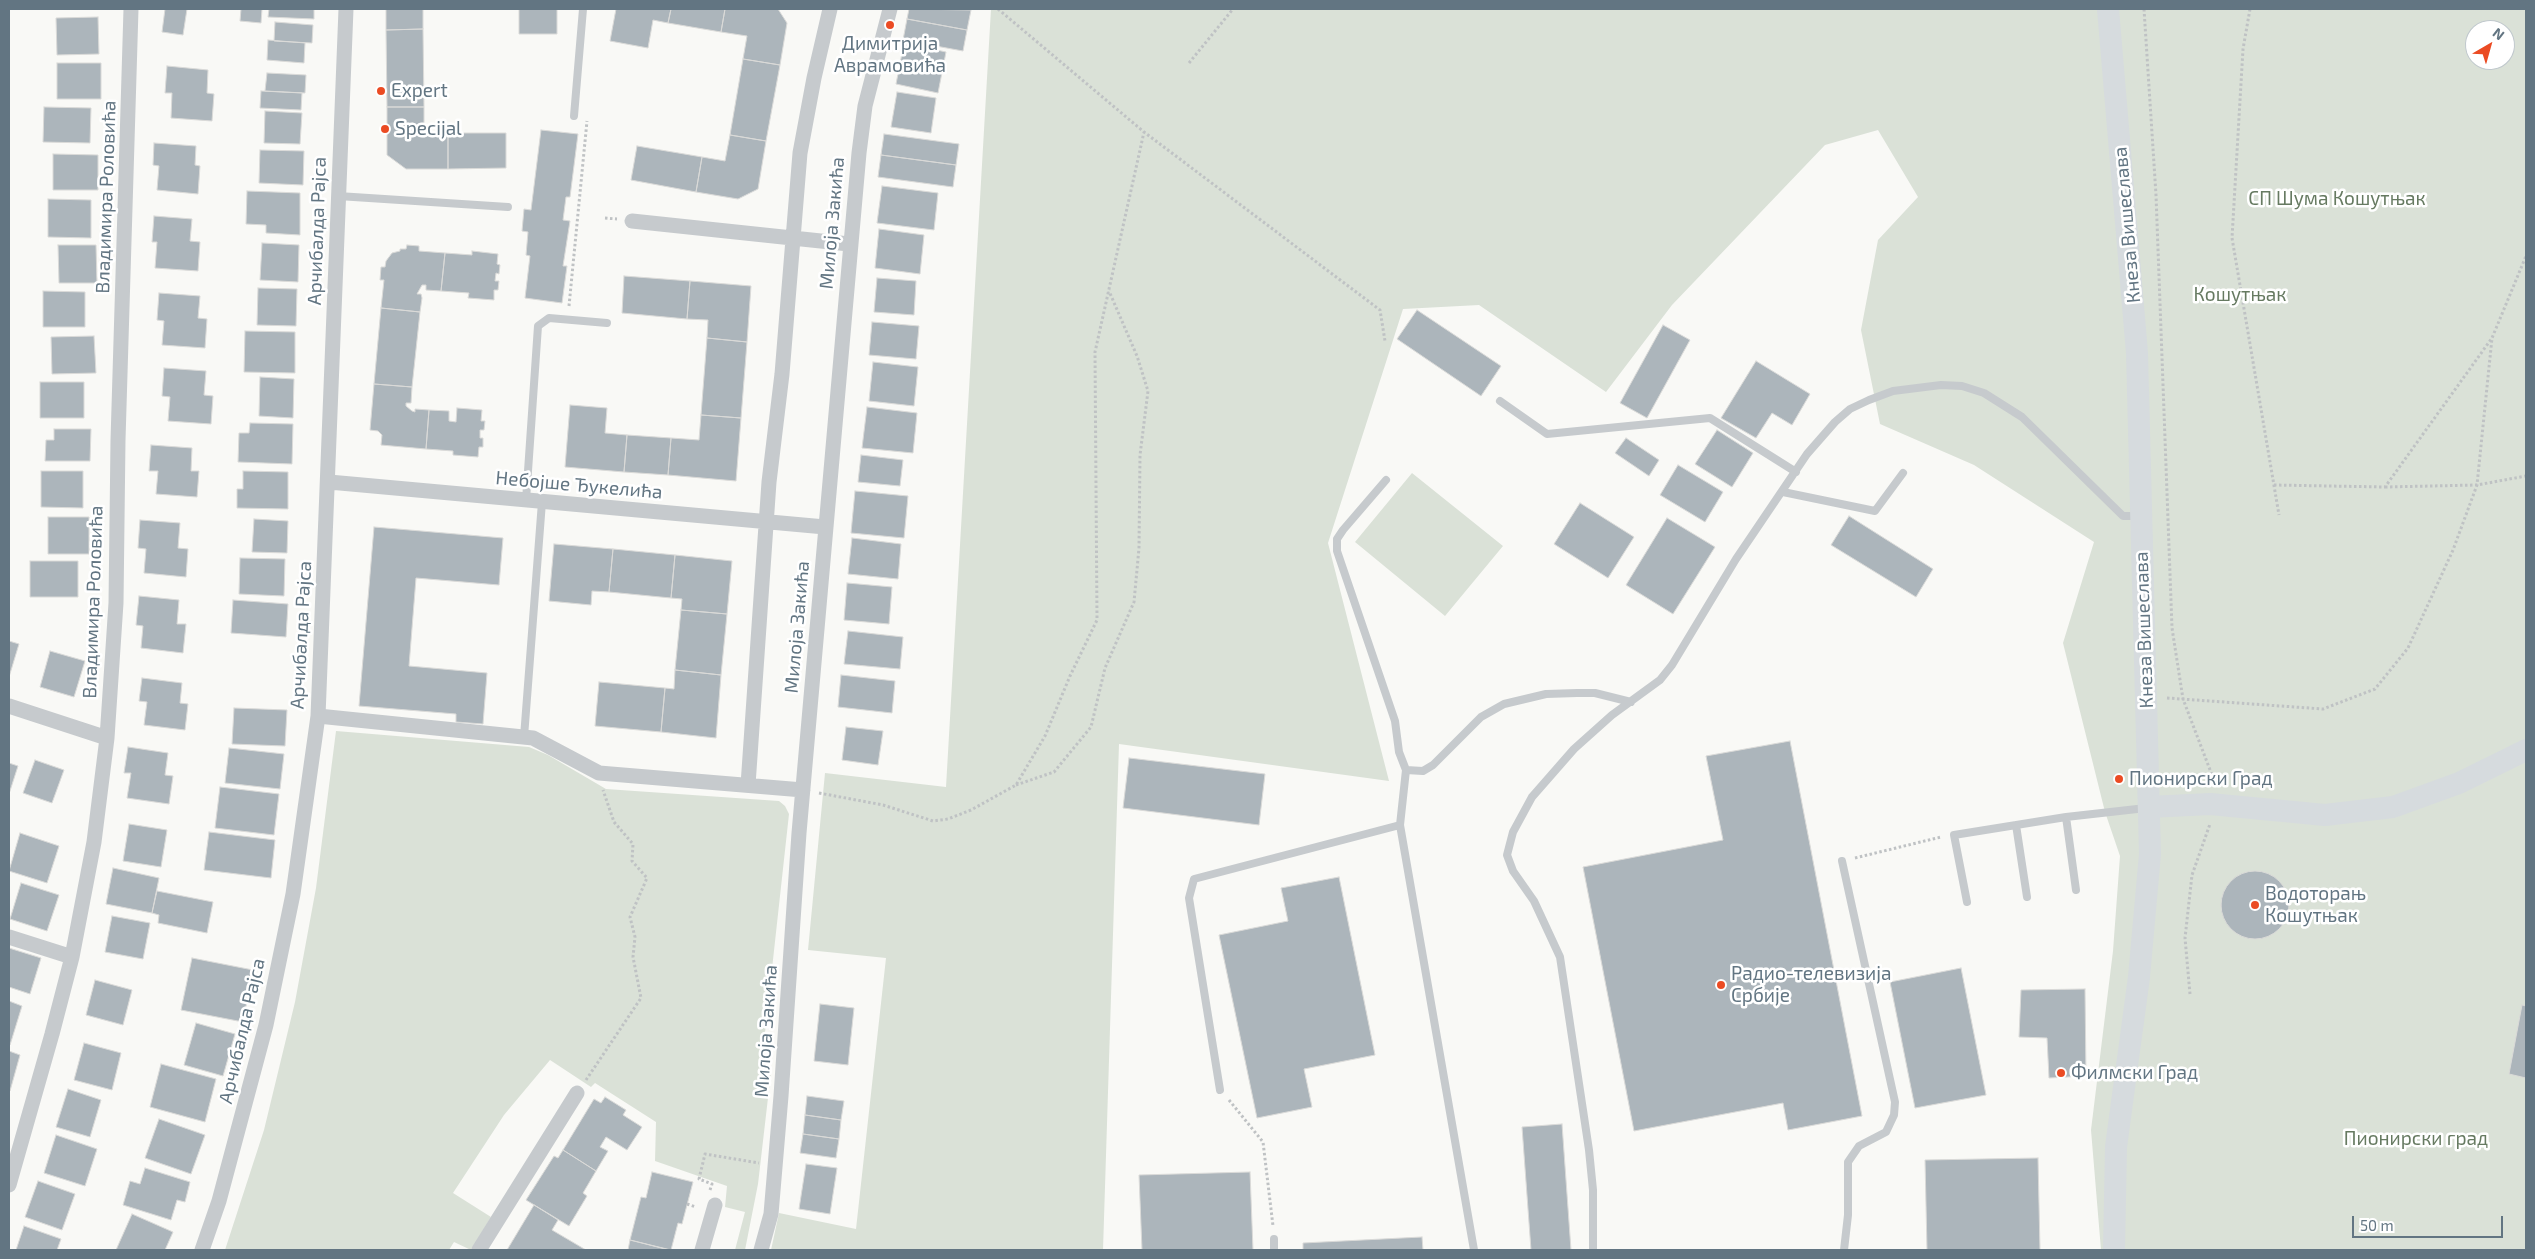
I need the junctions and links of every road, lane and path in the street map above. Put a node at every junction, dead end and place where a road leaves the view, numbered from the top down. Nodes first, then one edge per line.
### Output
1 (131, 9) edge
2 (346, 9) edge
3 (584, 9) edge
4 (830, 9) edge
5 (890, 9) edge
6 (998, 9) edge
7 (1233, 9) edge
8 (2108, 9) edge
9 (2144, 9) edge
10 (2250, 9) edge
11 (1189, 63) dead end
12 (574, 116) joint
13 (1144, 132) junction
14 (338, 196) junction
15 (508, 207) dead end
16 (632, 221) dead end
17 (793, 239) junction
18 (849, 244) junction
19 (2526, 256) edge
20 (1108, 290) junction
21 (568, 319) junction
22 (607, 323) dead end
23 (2492, 338) junction
24 (1385, 341) dead end
25 (1500, 401) dead end
26 (1796, 472) junction
27 (1903, 473) dead end
28 (2526, 476) edge
29 (1386, 480) dead end
30 (328, 482) junction
31 (2274, 485) junction
32 (2477, 485) junction
33 (2385, 487) junction
34 (1783, 492) junction
35 (526, 500) junction
36 (542, 502) junction
37 (2140, 516) junction
38 (2280, 516) dead end
39 (766, 521) junction
40 (826, 527) junction
41 (2158, 698) dead end
42 (2183, 699) junction
43 (1631, 702) junction
44 (9, 706) edge
45 (318, 716) junction
46 (524, 737) junction
47 (107, 738) junction
48 (2526, 750) edge
49 (1406, 770) junction
50 (598, 773) junction
51 (748, 785) junction
52 (1016, 785) junction
53 (2217, 789) dead end
54 (803, 790) junction
55 (2149, 807) junction
56 (2066, 817) junction
57 (2210, 823) dead end
58 (1400, 824) junction
59 (2016, 824) junction
60 (1954, 834) junction
61 (1842, 862) joint
62 (2076, 890) dead end
63 (2027, 897) dead end
64 (1967, 902) dead end
65 (9, 937) edge
66 (72, 957) junction
67 (2190, 994) dead end
68 (1220, 1090) joint
69 (577, 1092) joint
70 (762, 1164) dead end
71 (9, 1185) edge
72 (712, 1199) joint
73 (1274, 1239) joint
74 (202, 1250) edge
75 (479, 1250) edge
76 (702, 1250) edge
77 (761, 1250) edge
78 (1274, 1250) edge
79 (1474, 1250) edge
80 (1593, 1250) edge
81 (1844, 1250) edge
82 (2114, 1250) edge

1 - 47 street, Владимира Роловића
2 - 14 street, Арчибалда Рајса
3 - 12 lane
4 - 17 street, Милоја Закића
5 - 18 street, Милоја Закића
6 - 13 path
7 - 11 path
8 - 37 main road, Кнеза Вишеслава
9 - 42 path
10 - 31 path
12 - 21 path
13 - 20 path
13 - 24 path
14 - 15 lane
14 - 30 street, Арчибалда Рајса
16 - 17 street
17 - 18 street
17 - 39 street, Милоја Закића
18 - 40 street, Милоја Закића
19 - 23 path
20 - 52 path
20 - 52 path
21 - 22 lane
21 - 35 lane
23 - 32 path
23 - 33 path
25 - 26 lane
26 - 34 lane
26 - 37 lane
27 - 34 lane
28 - 32 path
29 - 49 lane
30 - 35 street, Небојше Ђукелића
30 - 45 street, Арчибалда Рајса
31 - 33 path
31 - 38 path
32 - 33 path
32 - 42 path
34 - 43 lane
35 - 36 street, Небојше Ђукелића
36 - 39 street, Небојше Ђукелића
36 - 46 lane
37 - 55 main road, Кнеза Вишеслава
39 - 40 street, Небојше Ђукелића
39 - 51 street, Милоја Закића
40 - 54 street, Милоја Закића
41 - 42 path
42 - 53 path
43 - 49 lane
43 - 80 lane
44 - 47 street
45 - 46 street
45 - 74 street, Арчибалда Рајса
46 - 50 street
47 - 66 street, Владимира Роловића
48 - 55 main road
49 - 58 lane
50 - 51 street
50 - 69 path
51 - 54 street
52 - 54 path
54 - 77 street, Милоја Закића
55 - 56 lane
55 - 82 main road, Кнеза Вишеслава
56 - 59 lane
56 - 62 lane
57 - 67 path
58 - 68 lane
58 - 79 lane
59 - 60 lane
59 - 63 lane
60 - 61 path
60 - 64 lane
61 - 81 lane
65 - 66 street
66 - 71 street, Владимира Роловића
68 - 73 path
69 - 75 street
70 - 72 path
72 - 76 street
73 - 78 lane

